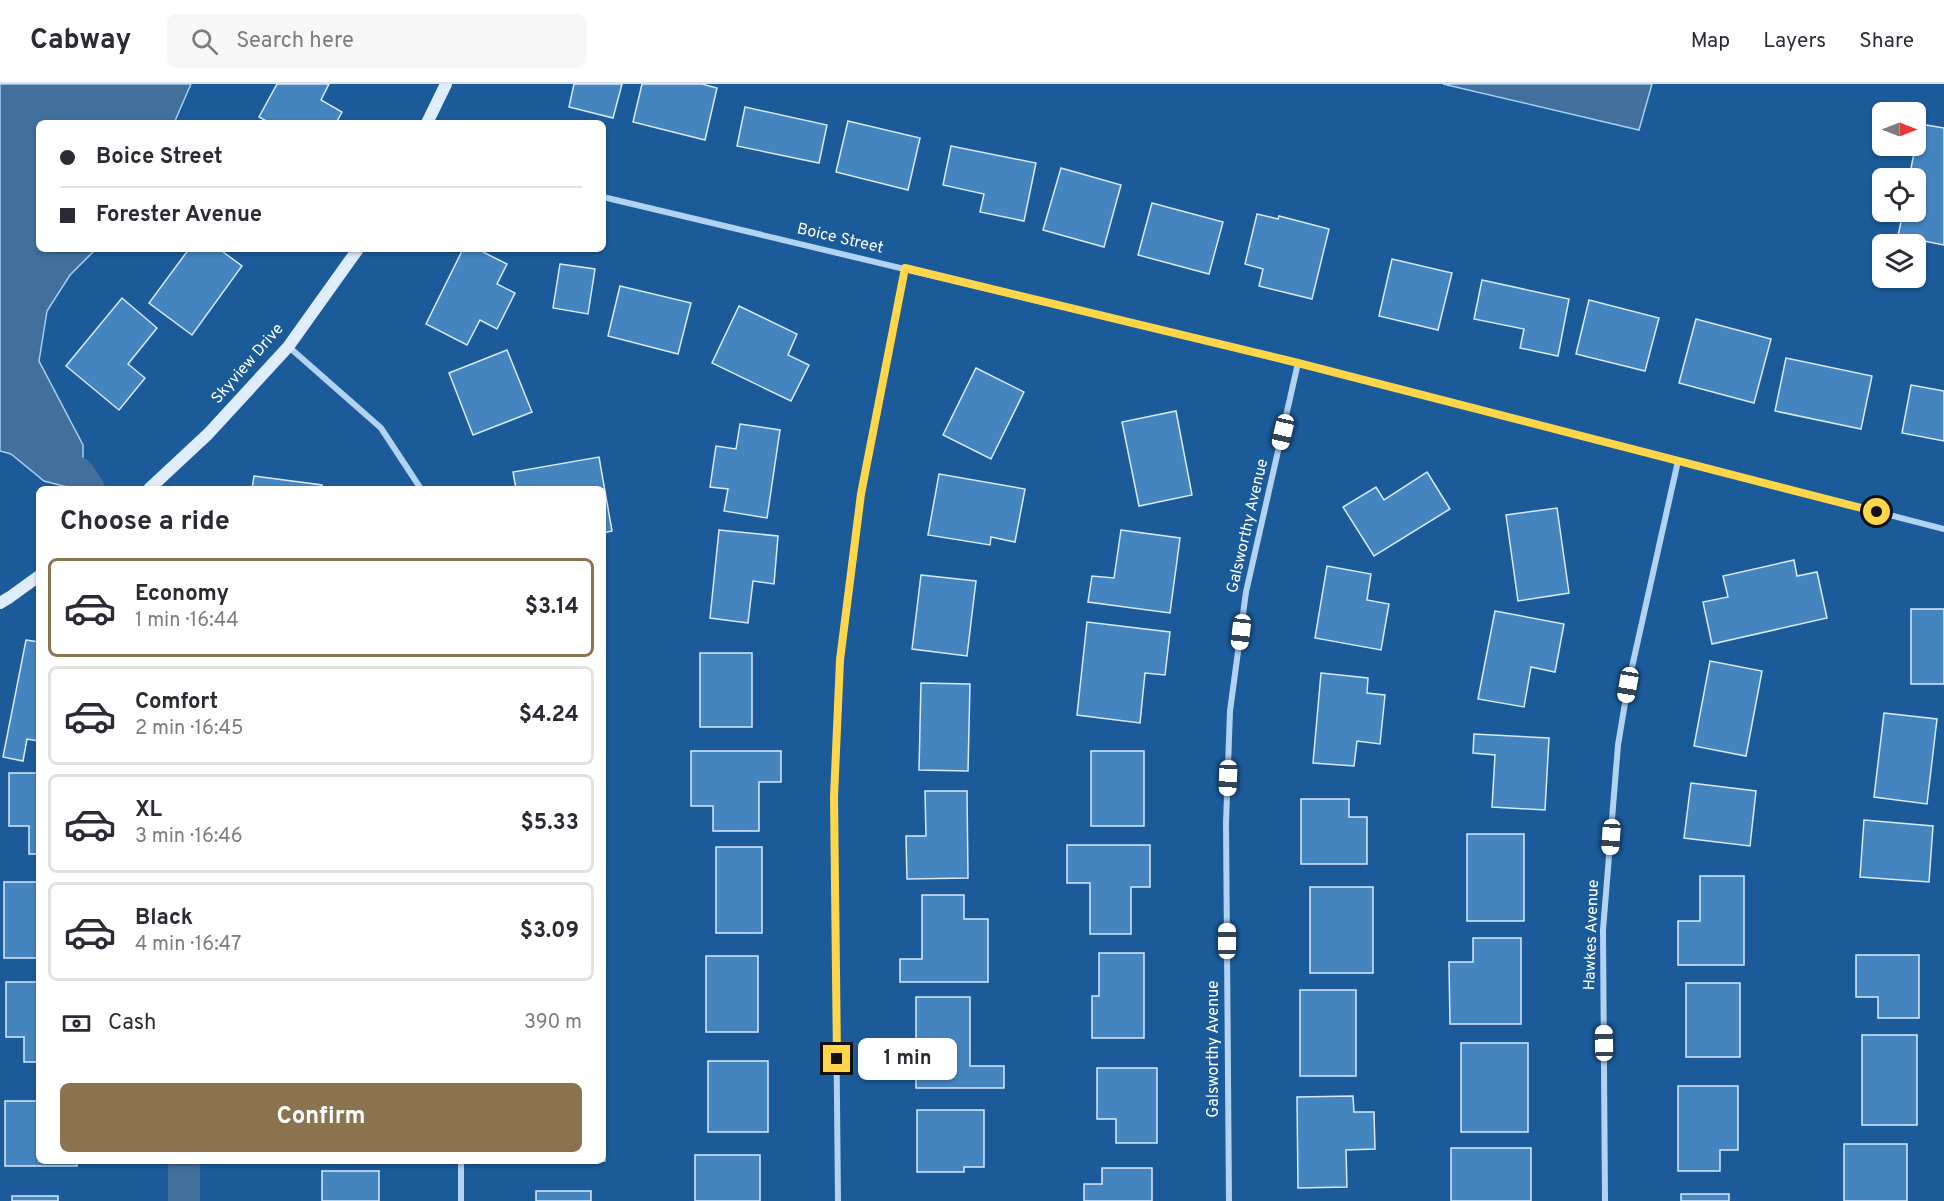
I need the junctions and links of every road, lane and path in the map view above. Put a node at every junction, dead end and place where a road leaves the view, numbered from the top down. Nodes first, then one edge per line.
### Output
1 (446, 84) edge
2 (429, 120) edge
3 (606, 198) edge
4 (356, 252) edge
5 (905, 268) junction
6 (288, 346) junction
7 (1298, 363) junction
8 (1678, 461) junction
9 (152, 486) edge
10 (419, 486) edge
11 (1944, 529) edge
12 (36, 578) edge
13 (0, 603) edge
14 (461, 1164) edge
15 (461, 1201) edge
16 (838, 1201) edge
17 (1229, 1201) edge
18 (1605, 1201) edge

1 - 2 street
3 - 5 street, Boice Street
4 - 6 street, Skyview Drive
5 - 7 street, Boice Street
5 - 16 street
6 - 9 street, Skyview Drive
6 - 10 street
7 - 8 street, Boice Street
7 - 17 street, Galsworthy Avenue
8 - 11 street, Boice Street
8 - 18 street, Hawkes Avenue
12 - 13 street
14 - 15 street

